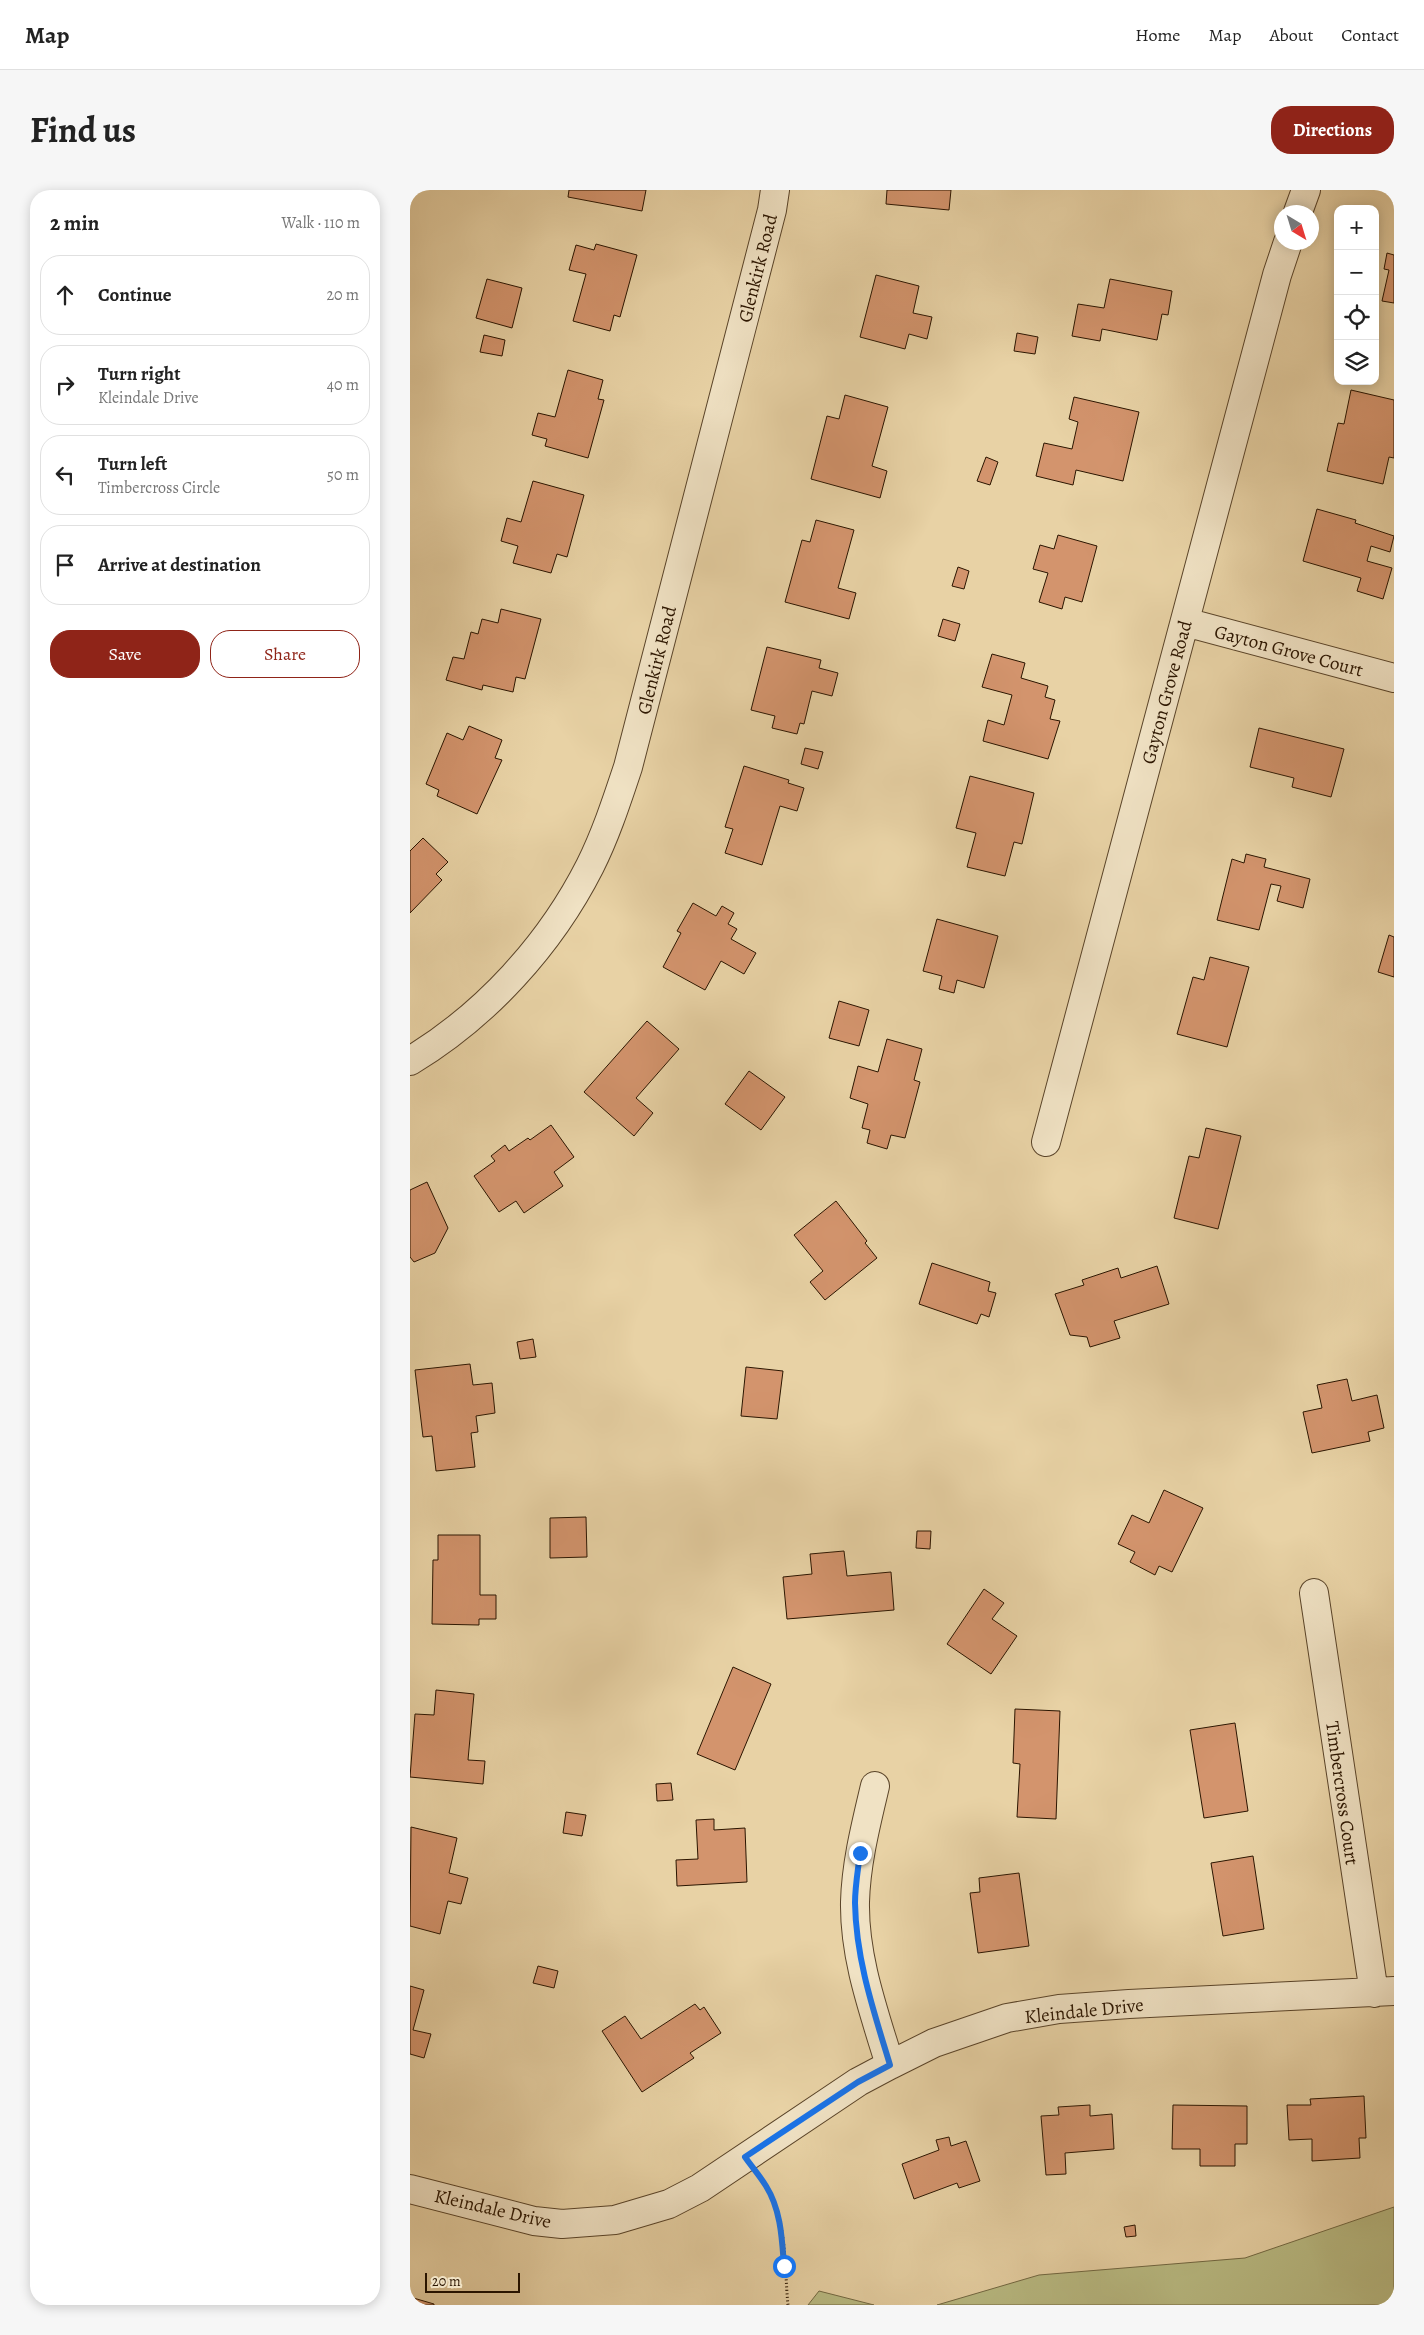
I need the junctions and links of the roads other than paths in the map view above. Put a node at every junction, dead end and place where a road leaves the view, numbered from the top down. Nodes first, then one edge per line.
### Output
1 (774, 190) edge
2 (1306, 190) edge
3 (1301, 205) edge
4 (1285, 250) edge
5 (1185, 622) junction
6 (1394, 678) edge
7 (410, 1062) edge
8 (1046, 1142) dead end
9 (1314, 1593) dead end
10 (875, 1786) dead end
11 (1384, 1992) edge
12 (890, 2065) junction
13 (410, 2189) edge

1 - 7 street, Glenkirk Road
2 - 3 street
4 - 5 street, Gayton Grove Road
5 - 6 street, Gayton Grove Court
5 - 8 street, Gayton Grove Road
9 - 11 street, Timbercross Court
10 - 12 street
11 - 12 street, Kleindale Drive
12 - 13 street, Kleindale Drive

